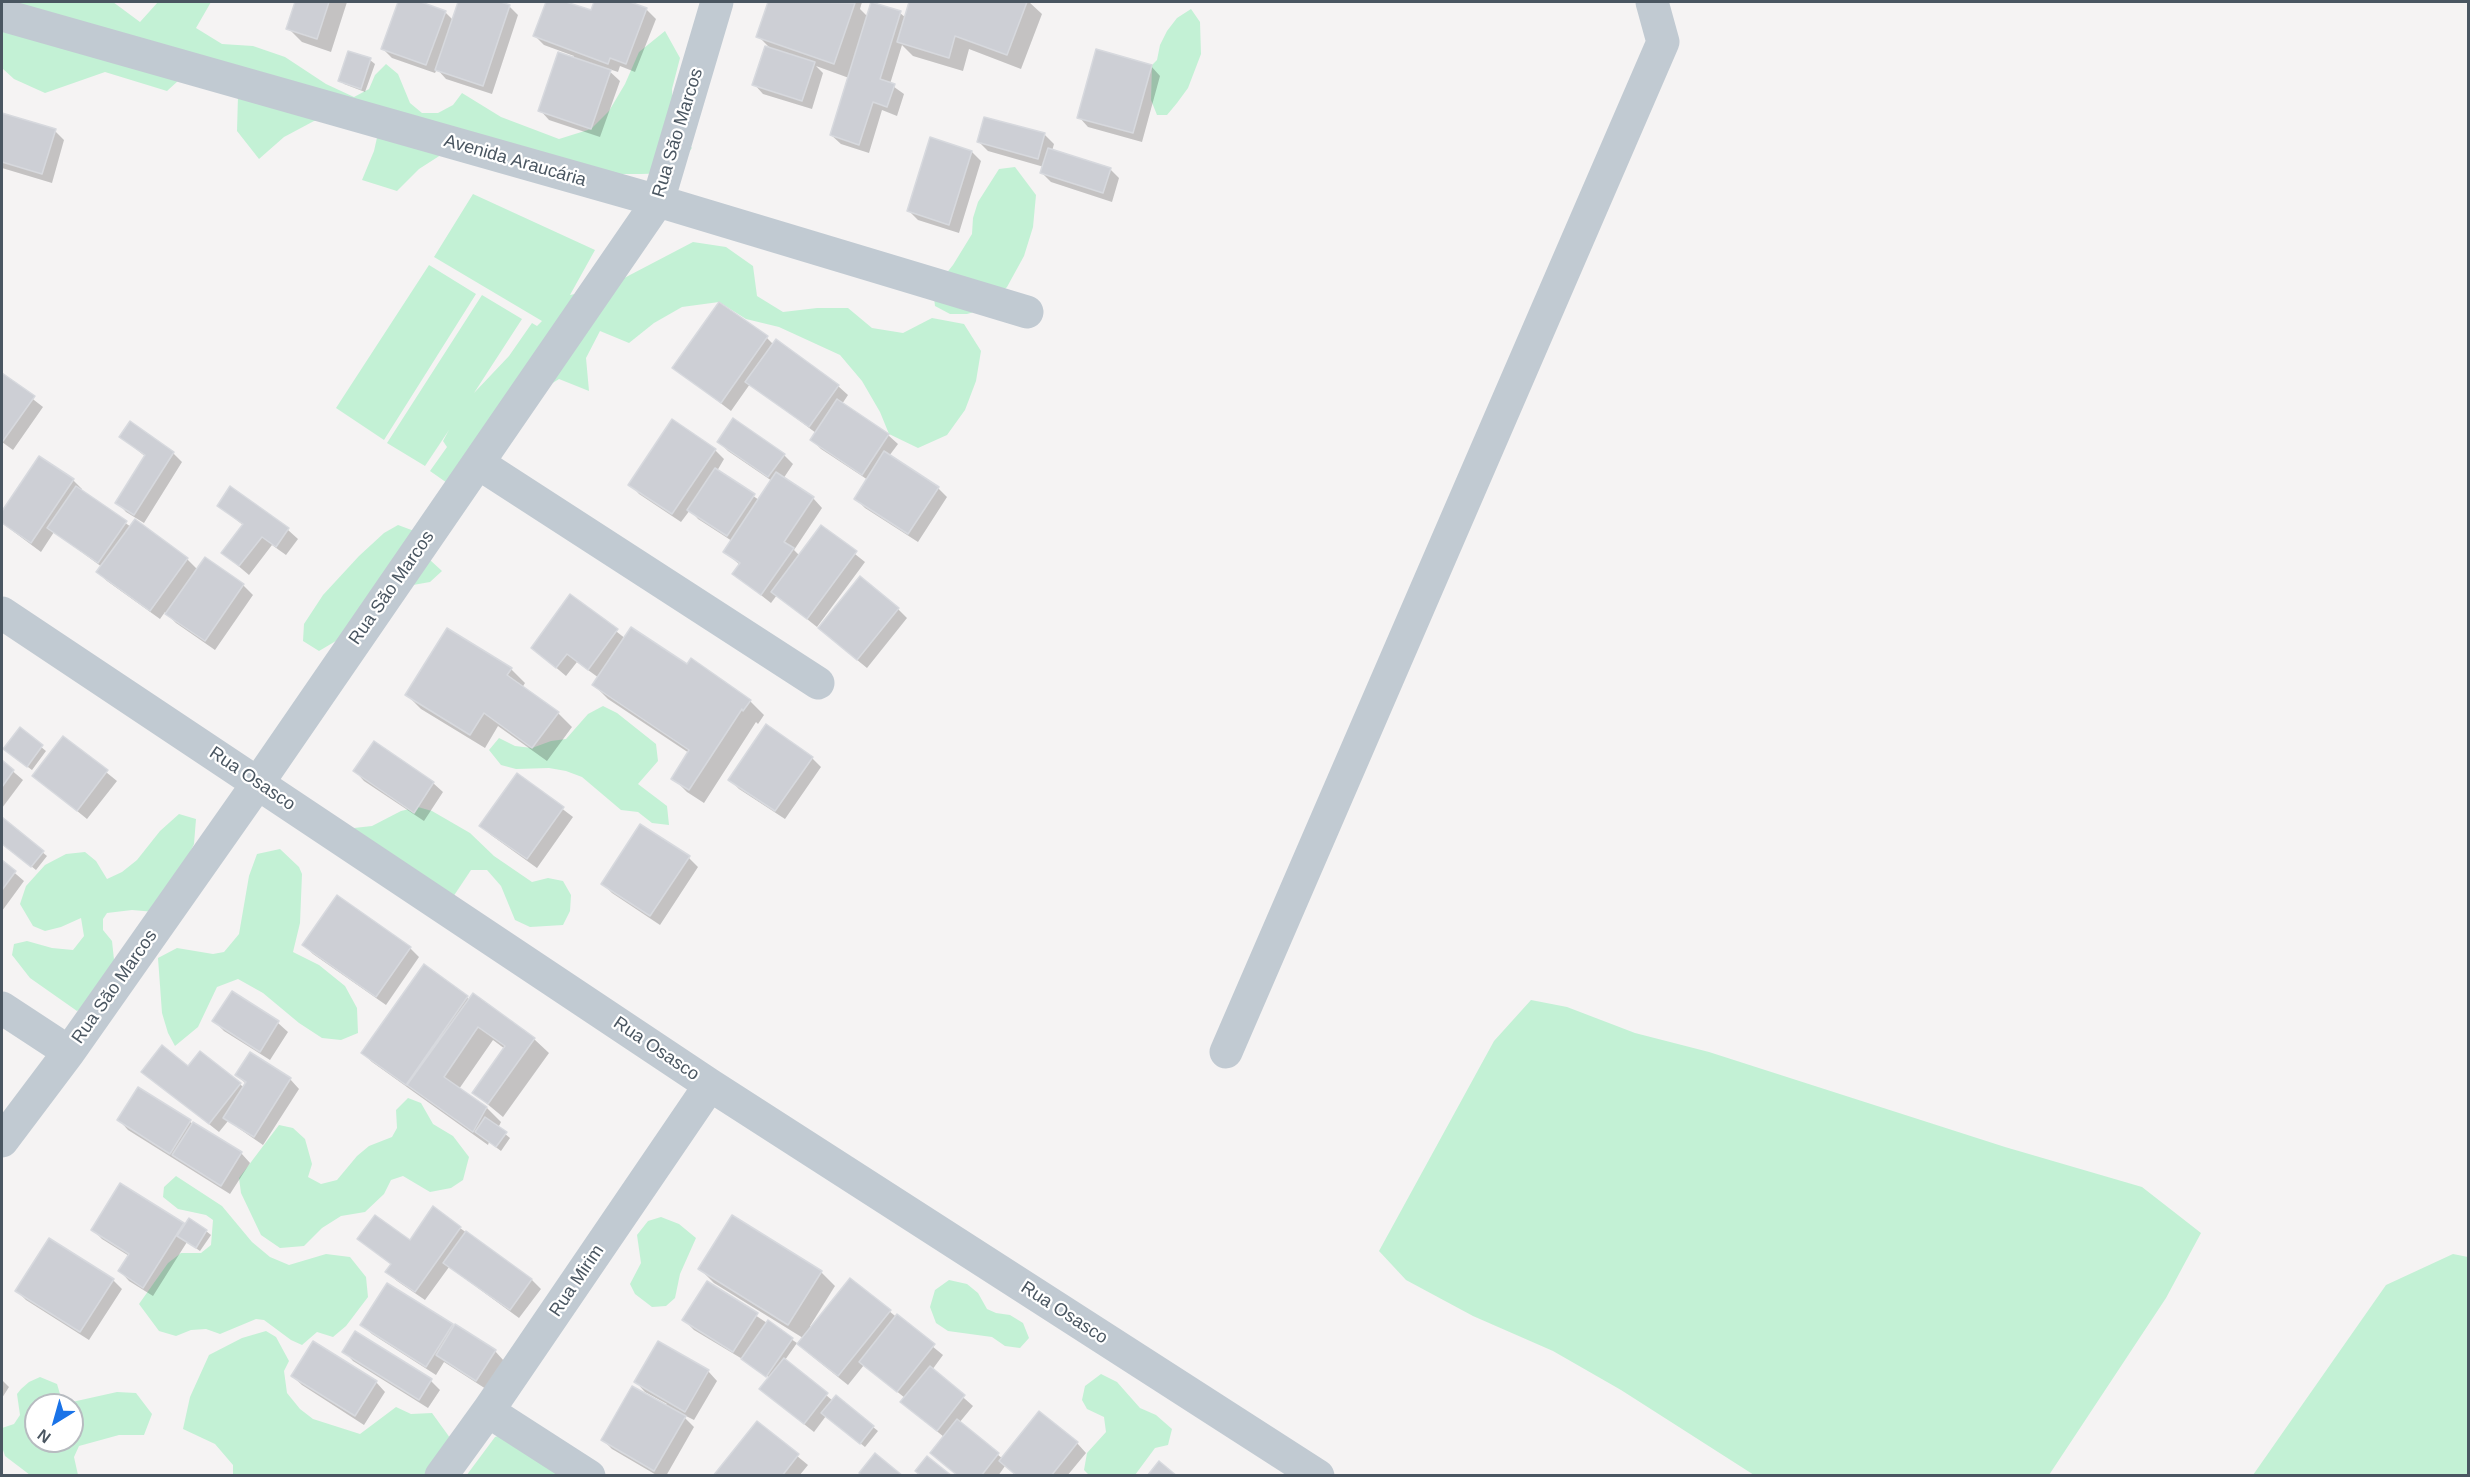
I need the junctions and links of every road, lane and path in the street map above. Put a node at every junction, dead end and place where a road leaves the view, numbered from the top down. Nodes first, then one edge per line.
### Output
1 (717, 2) edge
2 (1652, 2) edge
3 (2, 15) edge
4 (658, 201) junction
5 (1027, 312) dead end
6 (478, 463) junction
7 (2, 613) edge
8 (818, 683) dead end
9 (258, 783) junction
10 (2, 1008) edge
11 (69, 1052) junction
12 (1226, 1052) dead end
13 (710, 1085) junction
14 (2, 1141) edge
15 (488, 1411) junction
16 (441, 1476) edge
17 (589, 1476) edge
18 (1318, 1476) edge

1 - 4 street, Rua São Marcos
2 - 12 street
3 - 4 street, Avenida Araucária
4 - 5 street, Avenida Araucária
4 - 6 street, Rua São Marcos
6 - 8 street
6 - 9 street, Rua São Marcos
7 - 9 street, Rua Osasco
9 - 11 street, Rua São Marcos
9 - 13 street, Rua Osasco
10 - 11 street
11 - 14 street, Rua São Marcos
13 - 15 street, Rua Mirim
13 - 18 street, Rua Osasco
15 - 16 street, Rua Mirim
15 - 17 street

